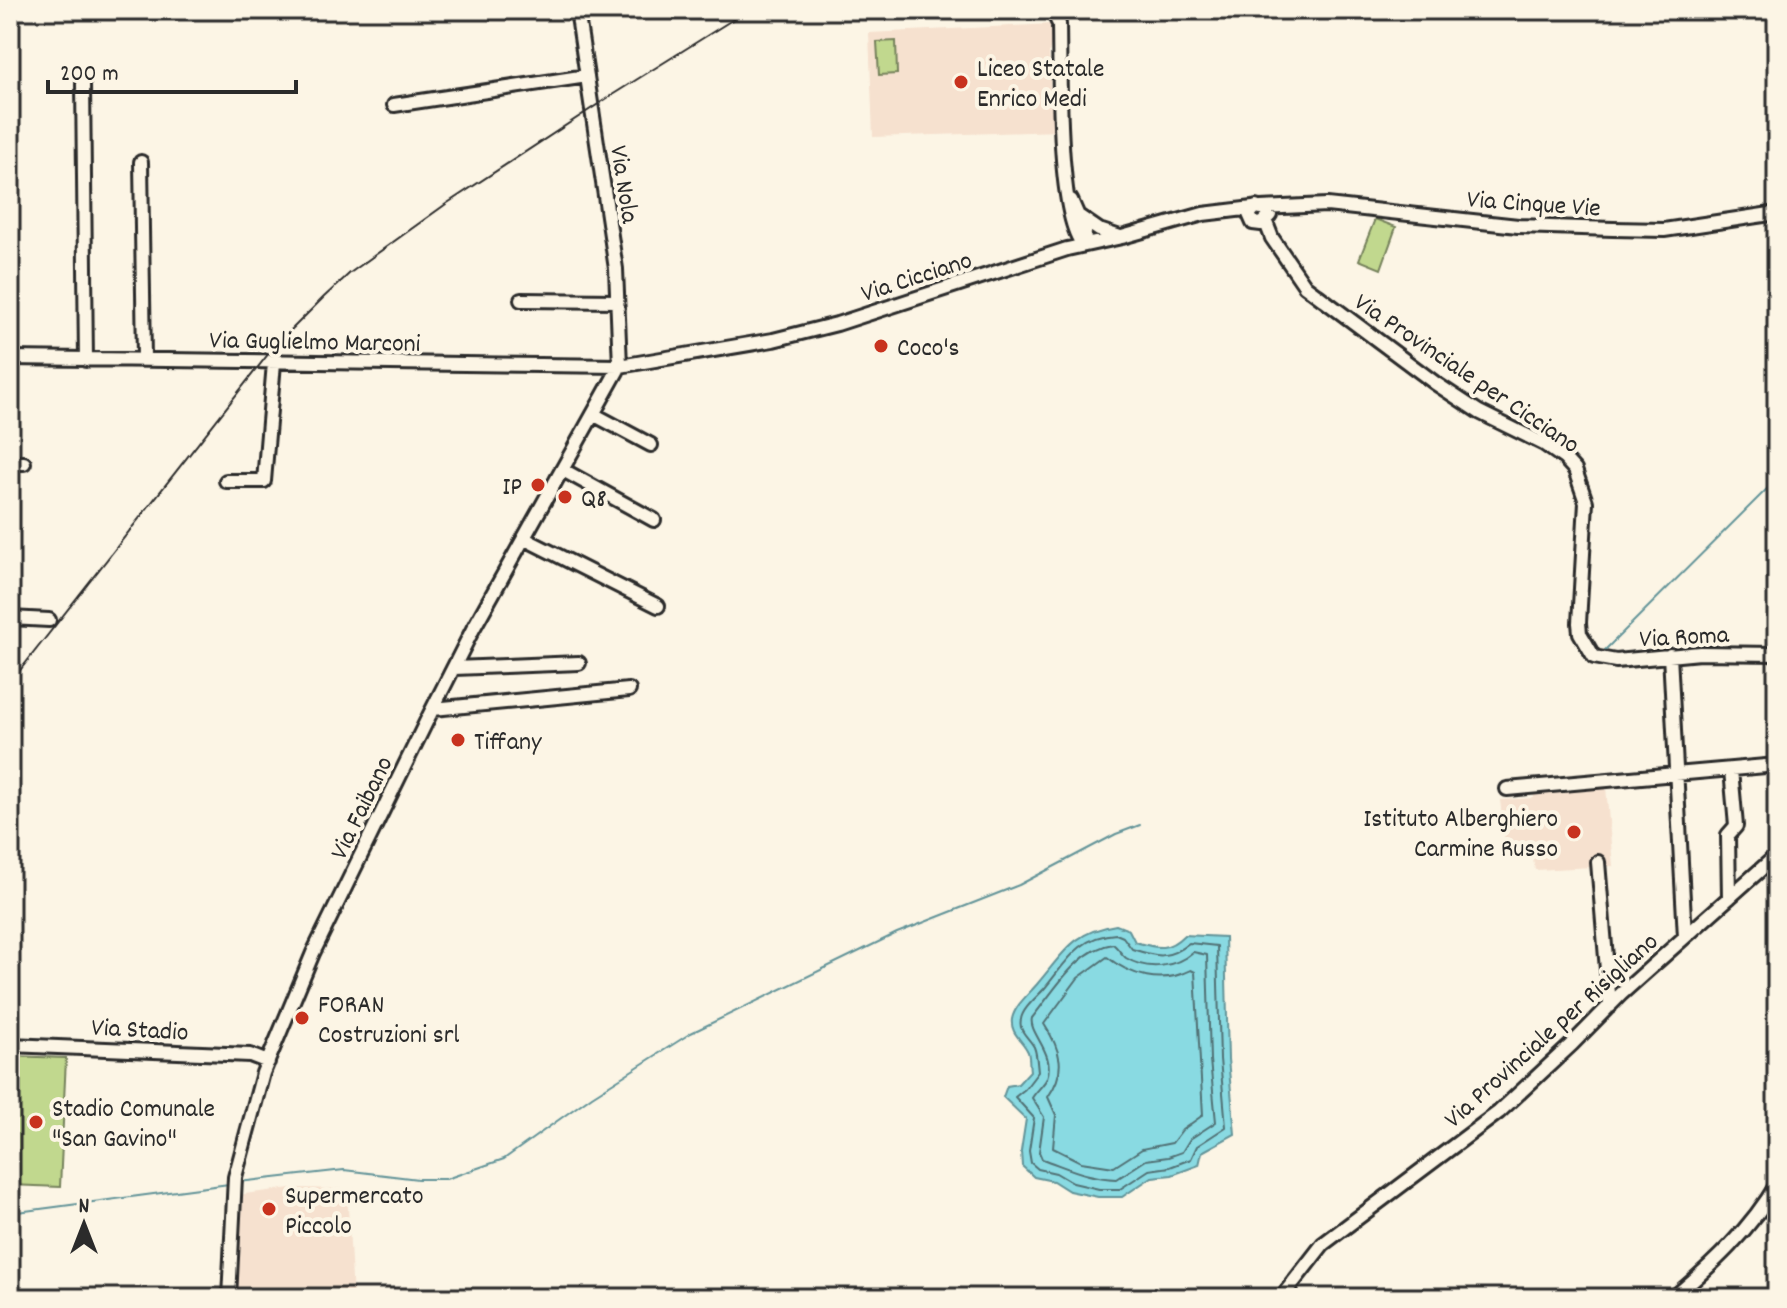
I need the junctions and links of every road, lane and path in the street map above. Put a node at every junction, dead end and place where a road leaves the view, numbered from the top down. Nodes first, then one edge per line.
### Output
1 (577, 10) edge
2 (1052, 10) edge
3 (587, 76) junction
4 (83, 84) dead end
5 (394, 105) dead end
6 (141, 162) dead end
7 (1777, 213) edge
8 (1258, 216) junction
9 (1075, 219) junction
10 (1122, 237) junction
11 (1084, 245) junction
12 (1067, 249) junction
13 (521, 300) dead end
14 (617, 301) junction
15 (10, 358) edge
16 (144, 359) junction
17 (86, 360) junction
18 (274, 363) junction
19 (620, 366) junction
20 (593, 414) junction
21 (651, 445) dead end
22 (563, 470) junction
23 (226, 481) dead end
24 (654, 520) dead end
25 (525, 539) junction
26 (658, 606) dead end
27 (10, 618) edge
28 (49, 620) dead end
29 (1777, 654) edge
30 (1670, 655) junction
31 (1594, 657) joint
32 (579, 663) dead end
33 (454, 668) junction
34 (629, 690) dead end
35 (433, 709) junction
36 (1777, 765) edge
37 (1731, 770) junction
38 (1676, 775) junction
39 (1507, 789) dead end
40 (1777, 855) edge
41 (1598, 862) dead end
42 (1729, 898) junction
43 (1685, 937) junction
44 (1610, 1006) junction
45 (10, 1045) edge
46 (268, 1062) junction
47 (1777, 1184) edge
48 (229, 1298) edge
49 (1281, 1298) edge
50 (1673, 1298) edge

1 - 3 street, Via Nola
2 - 9 street
3 - 5 street
3 - 14 street, Via Nola
4 - 17 street
6 - 16 street
7 - 8 street, Via Cinque Vie
8 - 10 street, Via Cicciano
8 - 31 street, Via Provinciale per Cicciano
9 - 10 street
9 - 11 street
9 - 12 street
10 - 11 street, Via Cicciano
11 - 12 street, Via Cicciano
12 - 19 street, Via Cicciano
13 - 14 street
14 - 19 street, Via Nola
15 - 17 street, Via Guglielmo Marconi
16 - 17 street, Via Guglielmo Marconi
16 - 18 street, Via Guglielmo Marconi
18 - 19 street, Via Guglielmo Marconi
18 - 23 street
19 - 20 street, Via Faibano
20 - 21 street
20 - 22 street, Via Faibano
22 - 24 street
22 - 25 street, Via Faibano
25 - 26 street
25 - 33 street, Via Faibano
27 - 28 street
29 - 30 street, Via Roma
30 - 31 street, Via Roma
30 - 38 street
32 - 33 street
33 - 35 street, Via Faibano
34 - 35 street
35 - 46 street, Via Faibano
36 - 37 street
37 - 38 street
37 - 42 street
38 - 39 street
38 - 43 street
40 - 42 street, Via Provinciale per Risigliano
41 - 44 street
42 - 43 street, Via Provinciale per Risigliano
43 - 44 street, Via Provinciale per Risigliano
44 - 49 street, Via Provinciale per Risigliano
45 - 46 street, Via Stadio
46 - 48 street, Via Faibano
47 - 50 street

